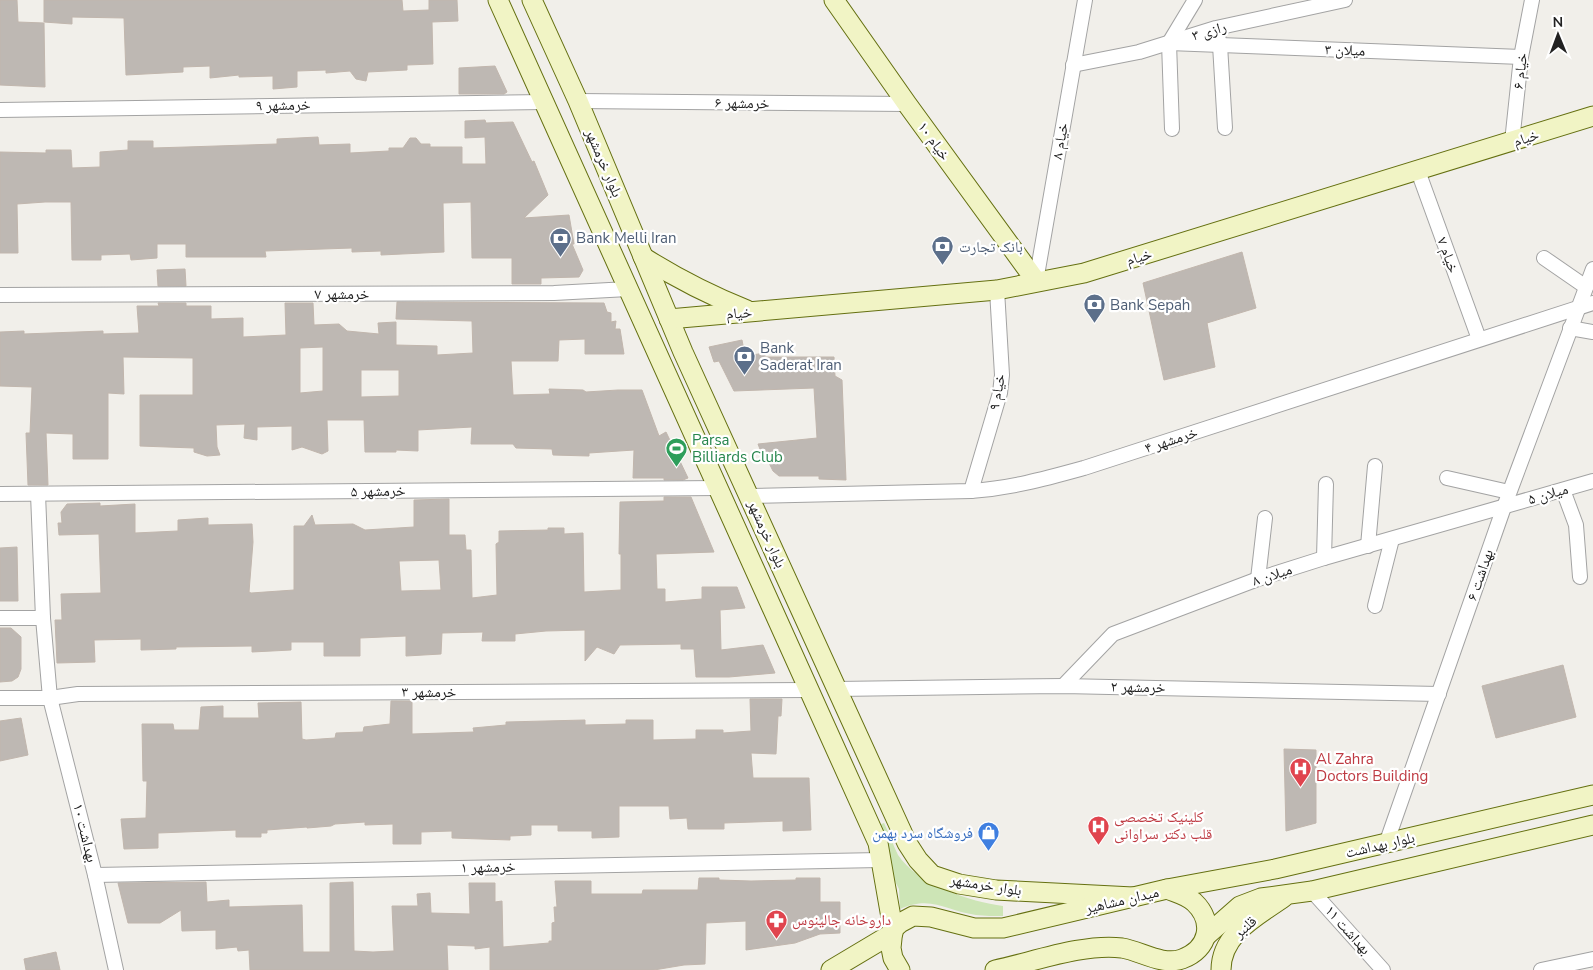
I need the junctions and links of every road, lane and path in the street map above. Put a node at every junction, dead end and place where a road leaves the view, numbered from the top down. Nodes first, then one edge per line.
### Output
1 (498, 0) edge
2 (532, 0) edge
3 (834, 0) edge
4 (1085, 0) edge
5 (1195, 0) edge
6 (1345, 0) edge
7 (1532, 0) edge
8 (1216, 28) junction
9 (1169, 43) junction
10 (1220, 45) junction
11 (1521, 56) junction
12 (1073, 65) junction
13 (578, 101) junction
14 (544, 102) junction
15 (907, 104) junction
16 (0, 110) edge
17 (1593, 116) edge
18 (1225, 128) dead end
19 (1172, 129) dead end
20 (1512, 142) junction
21 (1418, 171) junction
22 (643, 257) junction
23 (1544, 258) dead end
24 (1593, 268) edge
25 (1036, 281) junction
26 (1586, 287) junction
27 (628, 289) junction
28 (997, 290) junction
29 (0, 296) edge
30 (1593, 303) edge
31 (1578, 307) junction
32 (750, 312) junction
33 (669, 319) junction
34 (1570, 328) junction
35 (1593, 332) edge
36 (1479, 339) junction
37 (1375, 466) dead end
38 (1447, 478) dead end
39 (1593, 481) edge
40 (1326, 484) dead end
41 (718, 488) junction
42 (1563, 490) junction
43 (970, 491) junction
44 (1509, 492) junction
45 (0, 494) edge
46 (38, 494) junction
47 (750, 496) junction
48 (1504, 507) junction
49 (1265, 518) dead end
50 (1392, 539) junction
51 (1368, 546) junction
52 (1324, 558) junction
53 (1580, 577) dead end
54 (1258, 579) junction
55 (1375, 606) dead end
56 (0, 618) edge
57 (43, 618) junction
58 (1064, 686) junction
59 (836, 688) junction
60 (808, 690) junction
61 (1439, 694) junction
62 (0, 698) edge
63 (50, 698) junction
64 (1593, 795) edge
65 (1593, 825) edge
66 (1386, 844) junction
67 (880, 860) junction
68 (96, 875) junction
69 (1167, 890) junction
70 (1312, 891) junction
71 (1286, 896) junction
72 (1133, 898) junction
73 (893, 931) junction
74 (1207, 935) junction
75 (1123, 948) junction
76 (1593, 959) edge
77 (116, 970) edge
78 (831, 970) edge
79 (900, 970) edge
80 (995, 970) edge
81 (1155, 970) edge
82 (1221, 970) edge
83 (1383, 970) edge
84 (1542, 970) edge

1 - 14 main road, بلوار خرمشهر
2 - 13 main road, بلوار خرمشهر
3 - 15 main road, خیام ۱۰
4 - 12 street, خیام ۸
5 - 9 street
6 - 8 street, رازی ۳
7 - 11 street, خیام ۶
8 - 9 street, رازی ۳
8 - 10 street
9 - 10 street, میلان ۳
9 - 12 street, رازی ۳
9 - 19 street
10 - 11 street, میلان ۳
10 - 18 street
11 - 20 street, خیام ۶
12 - 25 street, خیام ۸
13 - 15 street, خرمشهر ۶
13 - 22 main road, بلوار خرمشهر
14 - 16 street, خرمشهر ۹
14 - 27 main road, بلوار خرمشهر
15 - 25 main road, خیام ۱۰
17 - 20 main road, خیام
20 - 21 main road, خیام
21 - 25 main road, خیام
21 - 36 street, خیام ۷
22 - 32 main road
22 - 33 main road, بلوار خرمشهر
23 - 26 street
24 - 26 street, بهداشت ۶
25 - 28 main road, خیام
26 - 31 street, بهداشت ۶
27 - 29 street, خرمشهر ۷
27 - 41 main road, بلوار خرمشهر
28 - 32 main road, خیام
28 - 43 street, خیام ۹
30 - 31 street, خرمشهر ۴
31 - 34 street, بهداشت ۶
31 - 36 street, خرمشهر ۴
32 - 33 main road, خیام
33 - 47 main road, بلوار خرمشهر
34 - 35 street
34 - 44 street, بهداشت ۶
36 - 43 street, خرمشهر ۴
37 - 51 street
38 - 44 street
39 - 42 street, میلان ۵
40 - 52 street
41 - 46 street, خرمشهر ۵
41 - 60 main road, بلوار خرمشهر
42 - 48 street, میلان ۵
42 - 53 street
43 - 47 street, خرمشهر ۴
44 - 48 street, بهداشت ۶
45 - 46 street, خرمشهر ۵
46 - 57 street, بهداشت ۱۰
47 - 59 main road, بلوار خرمشهر
48 - 50 street, میلان ۸
48 - 61 street, بهداشت ۶
49 - 54 street
50 - 51 street, میلان ۸
50 - 55 street
51 - 52 street, میلان ۸
52 - 54 street, میلان ۸
54 - 58 street, میلان ۸
56 - 57 street
57 - 63 street, بهداشت ۱۰
58 - 59 street, خرمشهر ۲
58 - 61 street, خرمشهر ۲
59 - 60 main road
59 - 72 main road, بلوار خرمشهر
60 - 63 street, خرمشهر ۳
60 - 67 main road, بلوار خرمشهر
61 - 66 street, بهداشت ۶
62 - 63 street, خرمشهر ۳
63 - 68 street, بهداشت ۱۰
64 - 66 main road, بلوار بهداشت
65 - 70 main road, بلوار بهداشت
66 - 69 main road, بلوار بهداشت
67 - 68 street, خرمشهر ۱
67 - 73 main road, بلوار خرمشهر
68 - 77 street, بهداشت ۱۰
69 - 72 main road, میدان مشاهیر
69 - 74 main road, میدان مشاهیر
70 - 71 main road, بلوار بهداشت
70 - 83 street, بهداشت ۱۱
71 - 74 main road, بلوار بهداشت
71 - 82 main road, قلنبر
72 - 73 main road, میدان مشاهیر
73 - 78 main road
73 - 79 main road
74 - 75 main road
75 - 80 main road
75 - 81 main road
76 - 84 street

